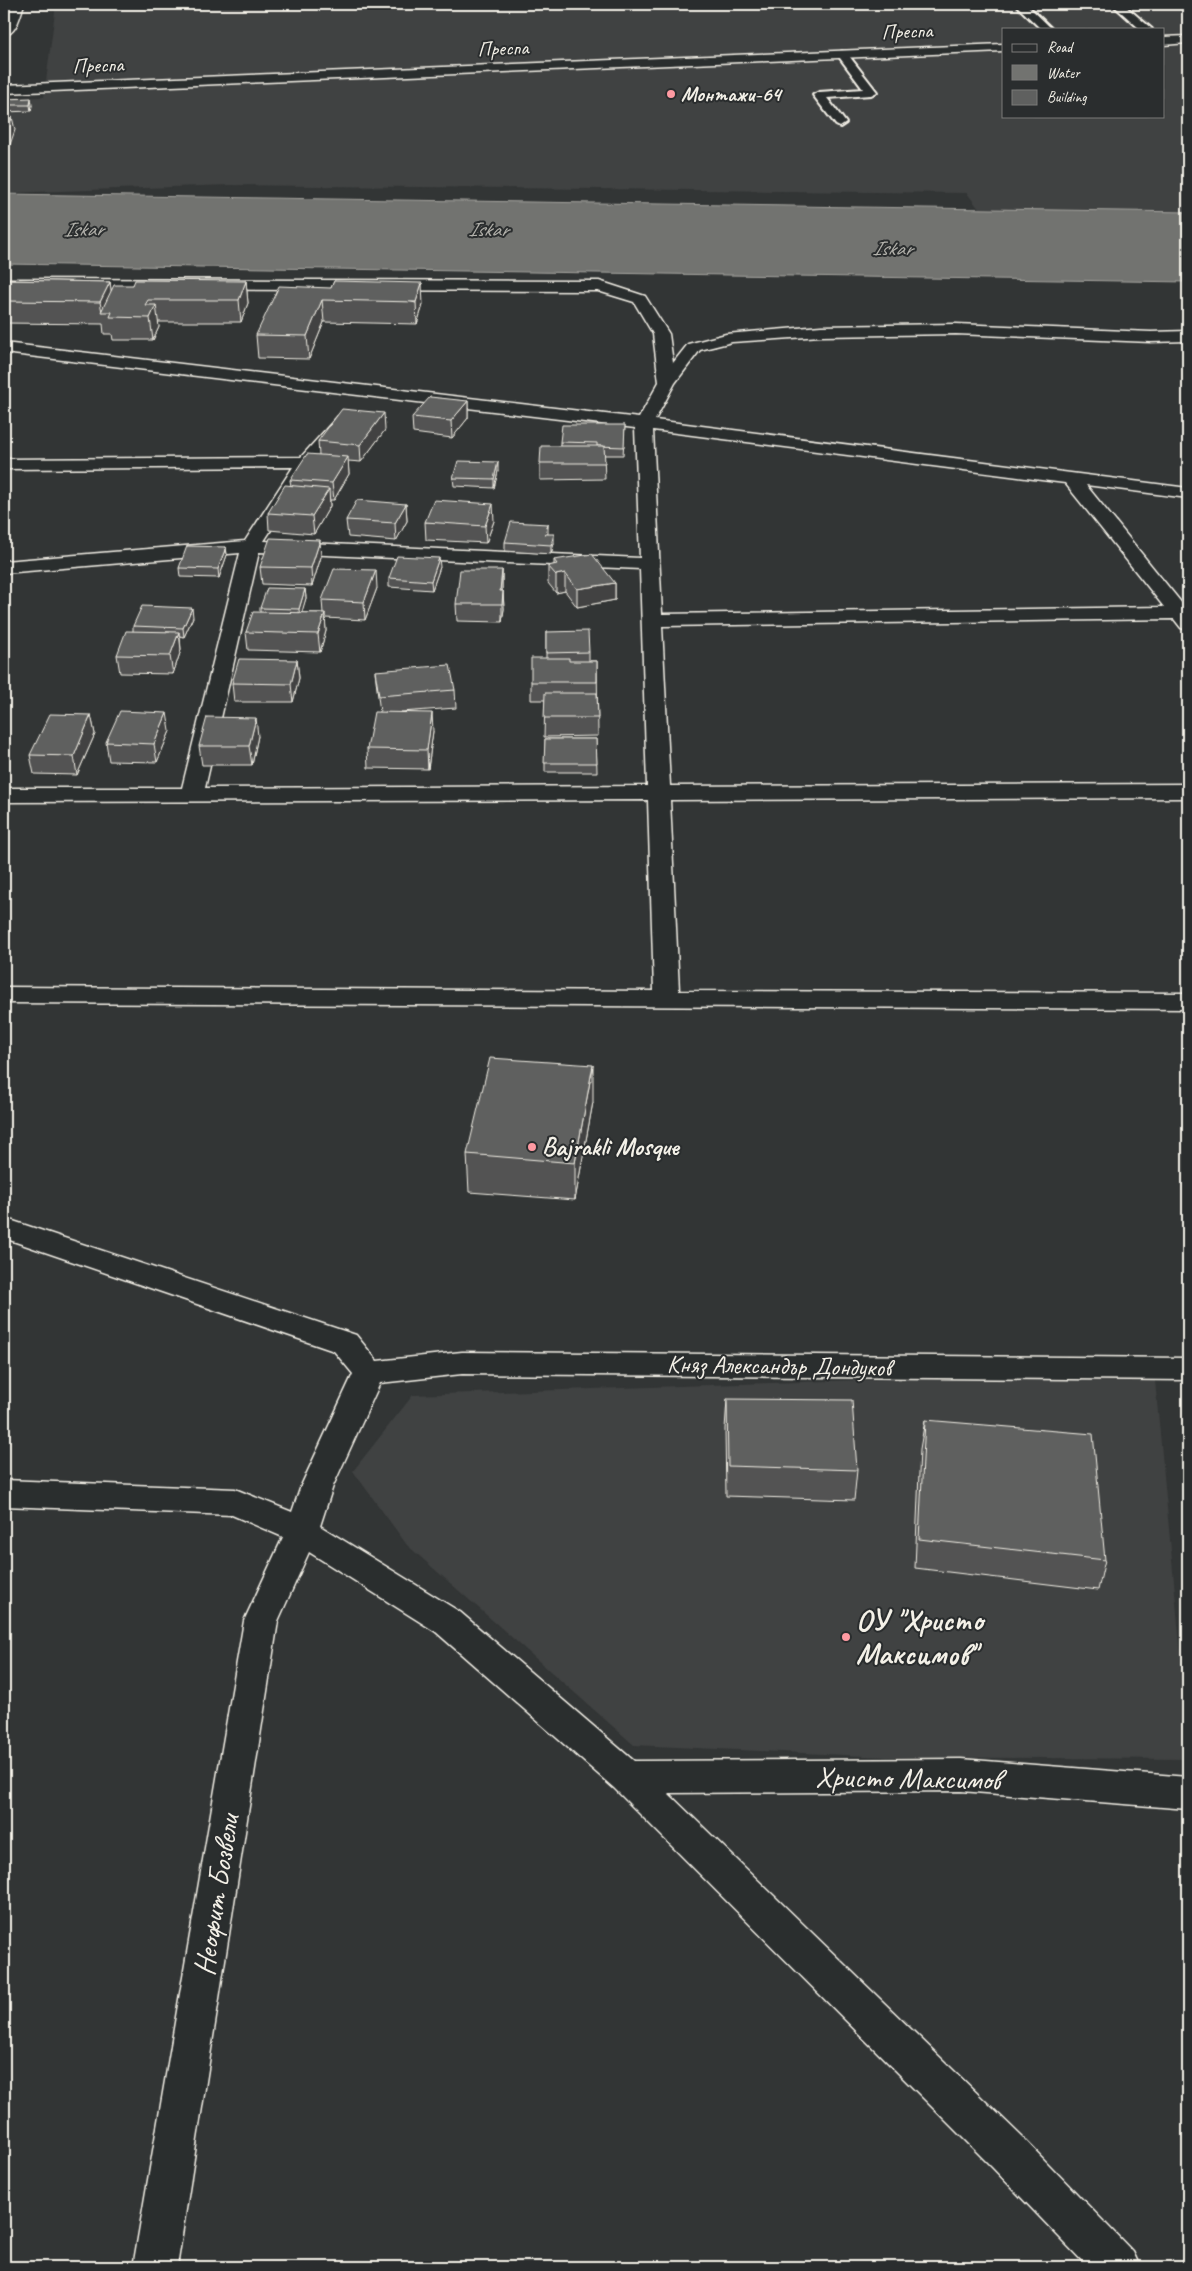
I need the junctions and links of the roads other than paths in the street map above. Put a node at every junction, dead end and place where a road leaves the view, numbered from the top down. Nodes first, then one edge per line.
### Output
1 (18, 4) edge
2 (1020, 4) edge
3 (1117, 4) edge
4 (1046, 28) edge
5 (1146, 28) edge
6 (4, 32) edge
7 (1188, 40) edge
8 (1164, 41) edge
9 (1002, 47) edge
10 (842, 54) junction
11 (4, 89) edge
12 (840, 123) dead end
13 (4, 284) edge
14 (1188, 336) edge
15 (4, 348) edge
16 (667, 382) junction
17 (368, 393) junction
18 (644, 424) junction
19 (306, 462) junction
20 (4, 464) edge
21 (1071, 479) junction
22 (1188, 493) edge
23 (251, 546) junction
24 (650, 564) junction
25 (4, 568) edge
26 (1184, 619) edge
27 (652, 620) junction
28 (1188, 791) edge
29 (658, 794) junction
30 (4, 795) edge
31 (192, 796) junction
32 (4, 995) edge
33 (667, 998) junction
34 (1188, 1001) edge
35 (4, 1228) edge
36 (1188, 1369) edge
37 (369, 1373) junction
38 (4, 1494) edge
39 (302, 1531) junction
40 (628, 1777) junction
41 (1188, 1793) edge
42 (155, 2267) edge
43 (1118, 2267) edge

1 - 6 street
2 - 4 lane
3 - 5 lane
7 - 8 street
9 - 10 street, Преспа
10 - 11 street, Преспа
10 - 12 lane
13 - 16 street
14 - 16 street
15 - 17 street
16 - 18 street
17 - 18 street
17 - 19 street
18 - 21 street
18 - 24 street
19 - 20 street
19 - 23 street
21 - 22 street
21 - 26 street
23 - 24 street
23 - 25 street
23 - 31 street
24 - 27 street
26 - 27 street
27 - 29 street
28 - 29 street
29 - 31 street
29 - 33 street
30 - 31 street
32 - 33 street
33 - 34 street
35 - 37 street
36 - 37 street, Княз Александър Дондуков
37 - 39 street, Неофит Бозвели
38 - 39 street
39 - 40 street
39 - 42 street, Неофит Бозвели
40 - 41 street, Христо Максимов
40 - 43 street

